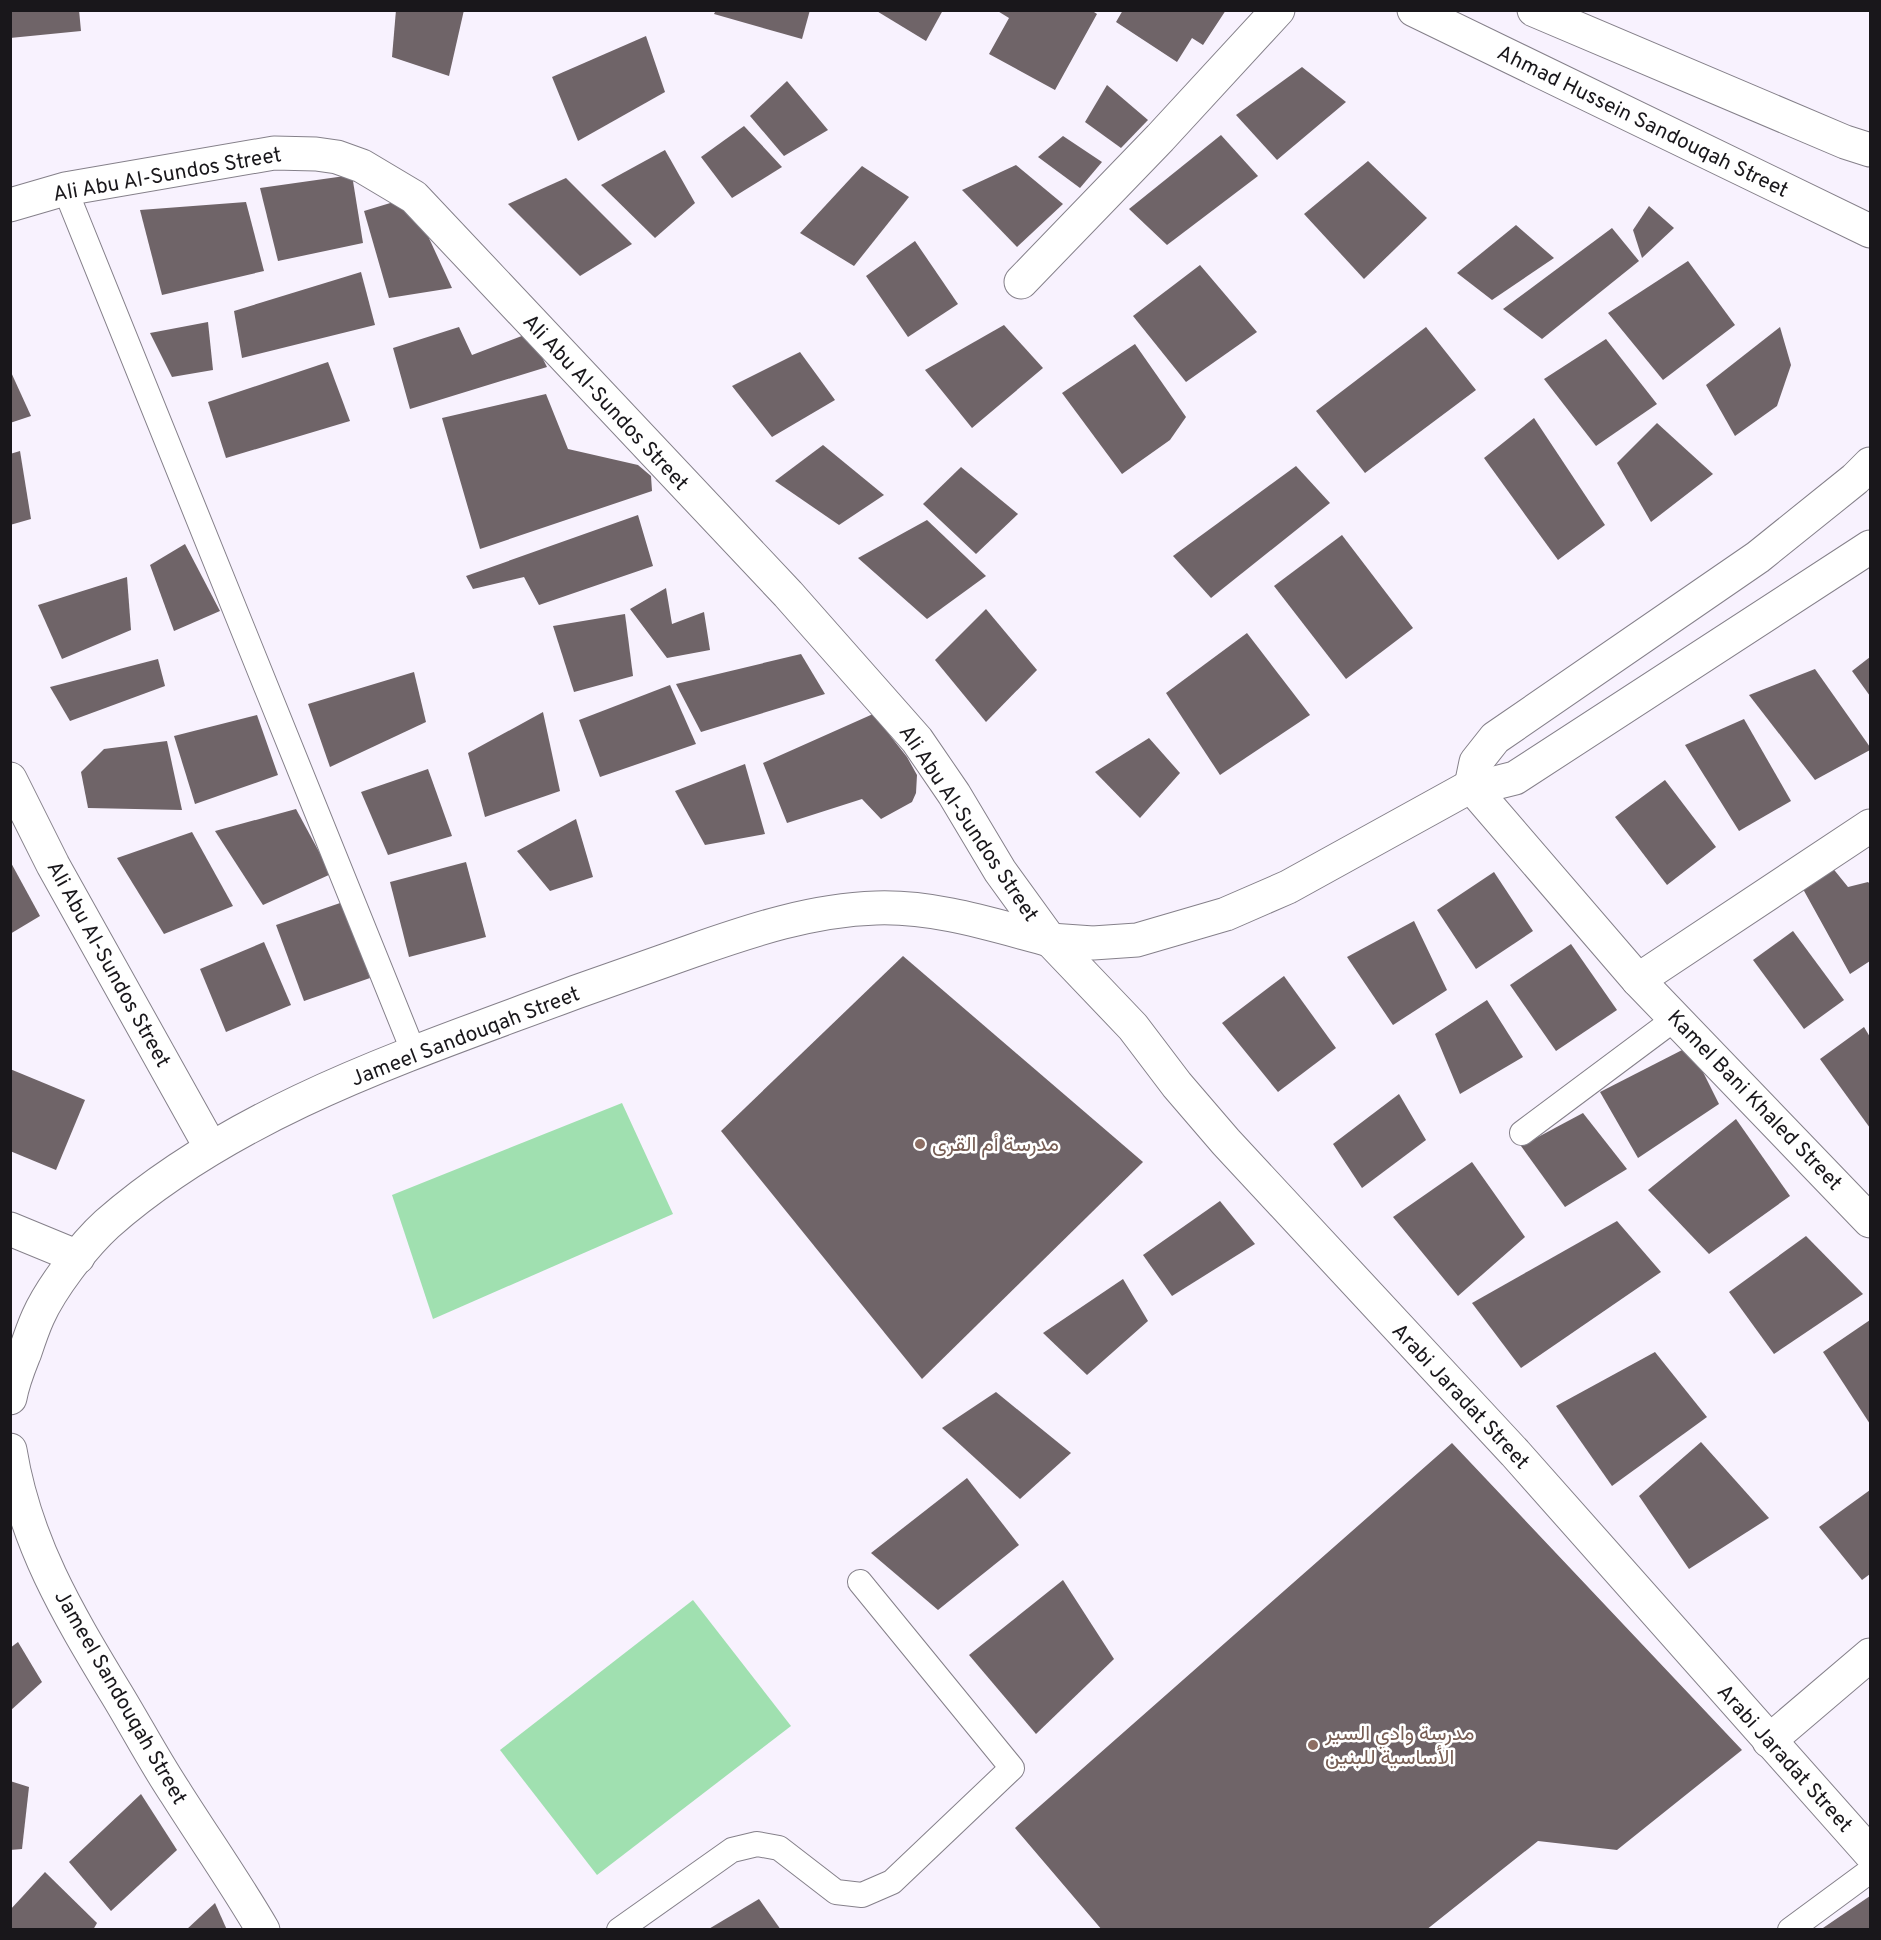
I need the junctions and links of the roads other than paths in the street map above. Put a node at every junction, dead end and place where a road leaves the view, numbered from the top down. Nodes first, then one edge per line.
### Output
1 (1278, 10) edge
2 (1414, 10) edge
3 (1534, 10) edge
4 (1870, 150) edge
5 (65, 189) junction
6 (10, 205) edge
7 (1870, 231) edge
8 (1021, 282) dead end
9 (1870, 464) edge
10 (1870, 547) edge
11 (10, 779) edge
12 (1471, 786) junction
13 (1870, 826) edge
14 (1050, 940) junction
15 (1638, 981) junction
16 (1676, 1018) junction
17 (414, 1053) junction
18 (1522, 1133) dead end
19 (211, 1148) junction
20 (1865, 1206) edge
21 (10, 1229) edge
22 (78, 1257) junction
23 (11, 1387) edge
24 (10, 1450) edge
25 (860, 1582) dead end
26 (1870, 1655) edge
27 (1769, 1741) junction
28 (1870, 1853) edge
29 (1870, 1871) edge
30 (263, 1929) edge
31 (619, 1929) edge
32 (1790, 1929) edge

1 - 8 street
2 - 7 street, Ahmad Hussein Sandouqah Street
3 - 4 street
5 - 6 street, Ali Abu Al-Sundos Street
5 - 14 street, Ali Abu Al-Sundos Street
5 - 17 lane
9 - 12 street
10 - 12 street, Jameel Sandouqah Street
11 - 19 street, Ali Abu Al-Sundos Street
12 - 14 street, Jameel Sandouqah Street
12 - 15 street, Kamel Bani Khaled Street
13 - 15 street
14 - 17 street, Jameel Sandouqah Street
14 - 27 street, Arabi Jaradat Street
15 - 16 street, Kamel Bani Khaled Street
16 - 18 lane
16 - 20 street, Kamel Bani Khaled Street
17 - 19 street, Jameel Sandouqah Street
19 - 22 street, Jameel Sandouqah Street
21 - 22 street
22 - 23 street, Jameel Sandouqah Street
24 - 30 street, Jameel Sandouqah Street
25 - 31 lane
26 - 27 street
27 - 28 street, Arabi Jaradat Street
29 - 32 lane

